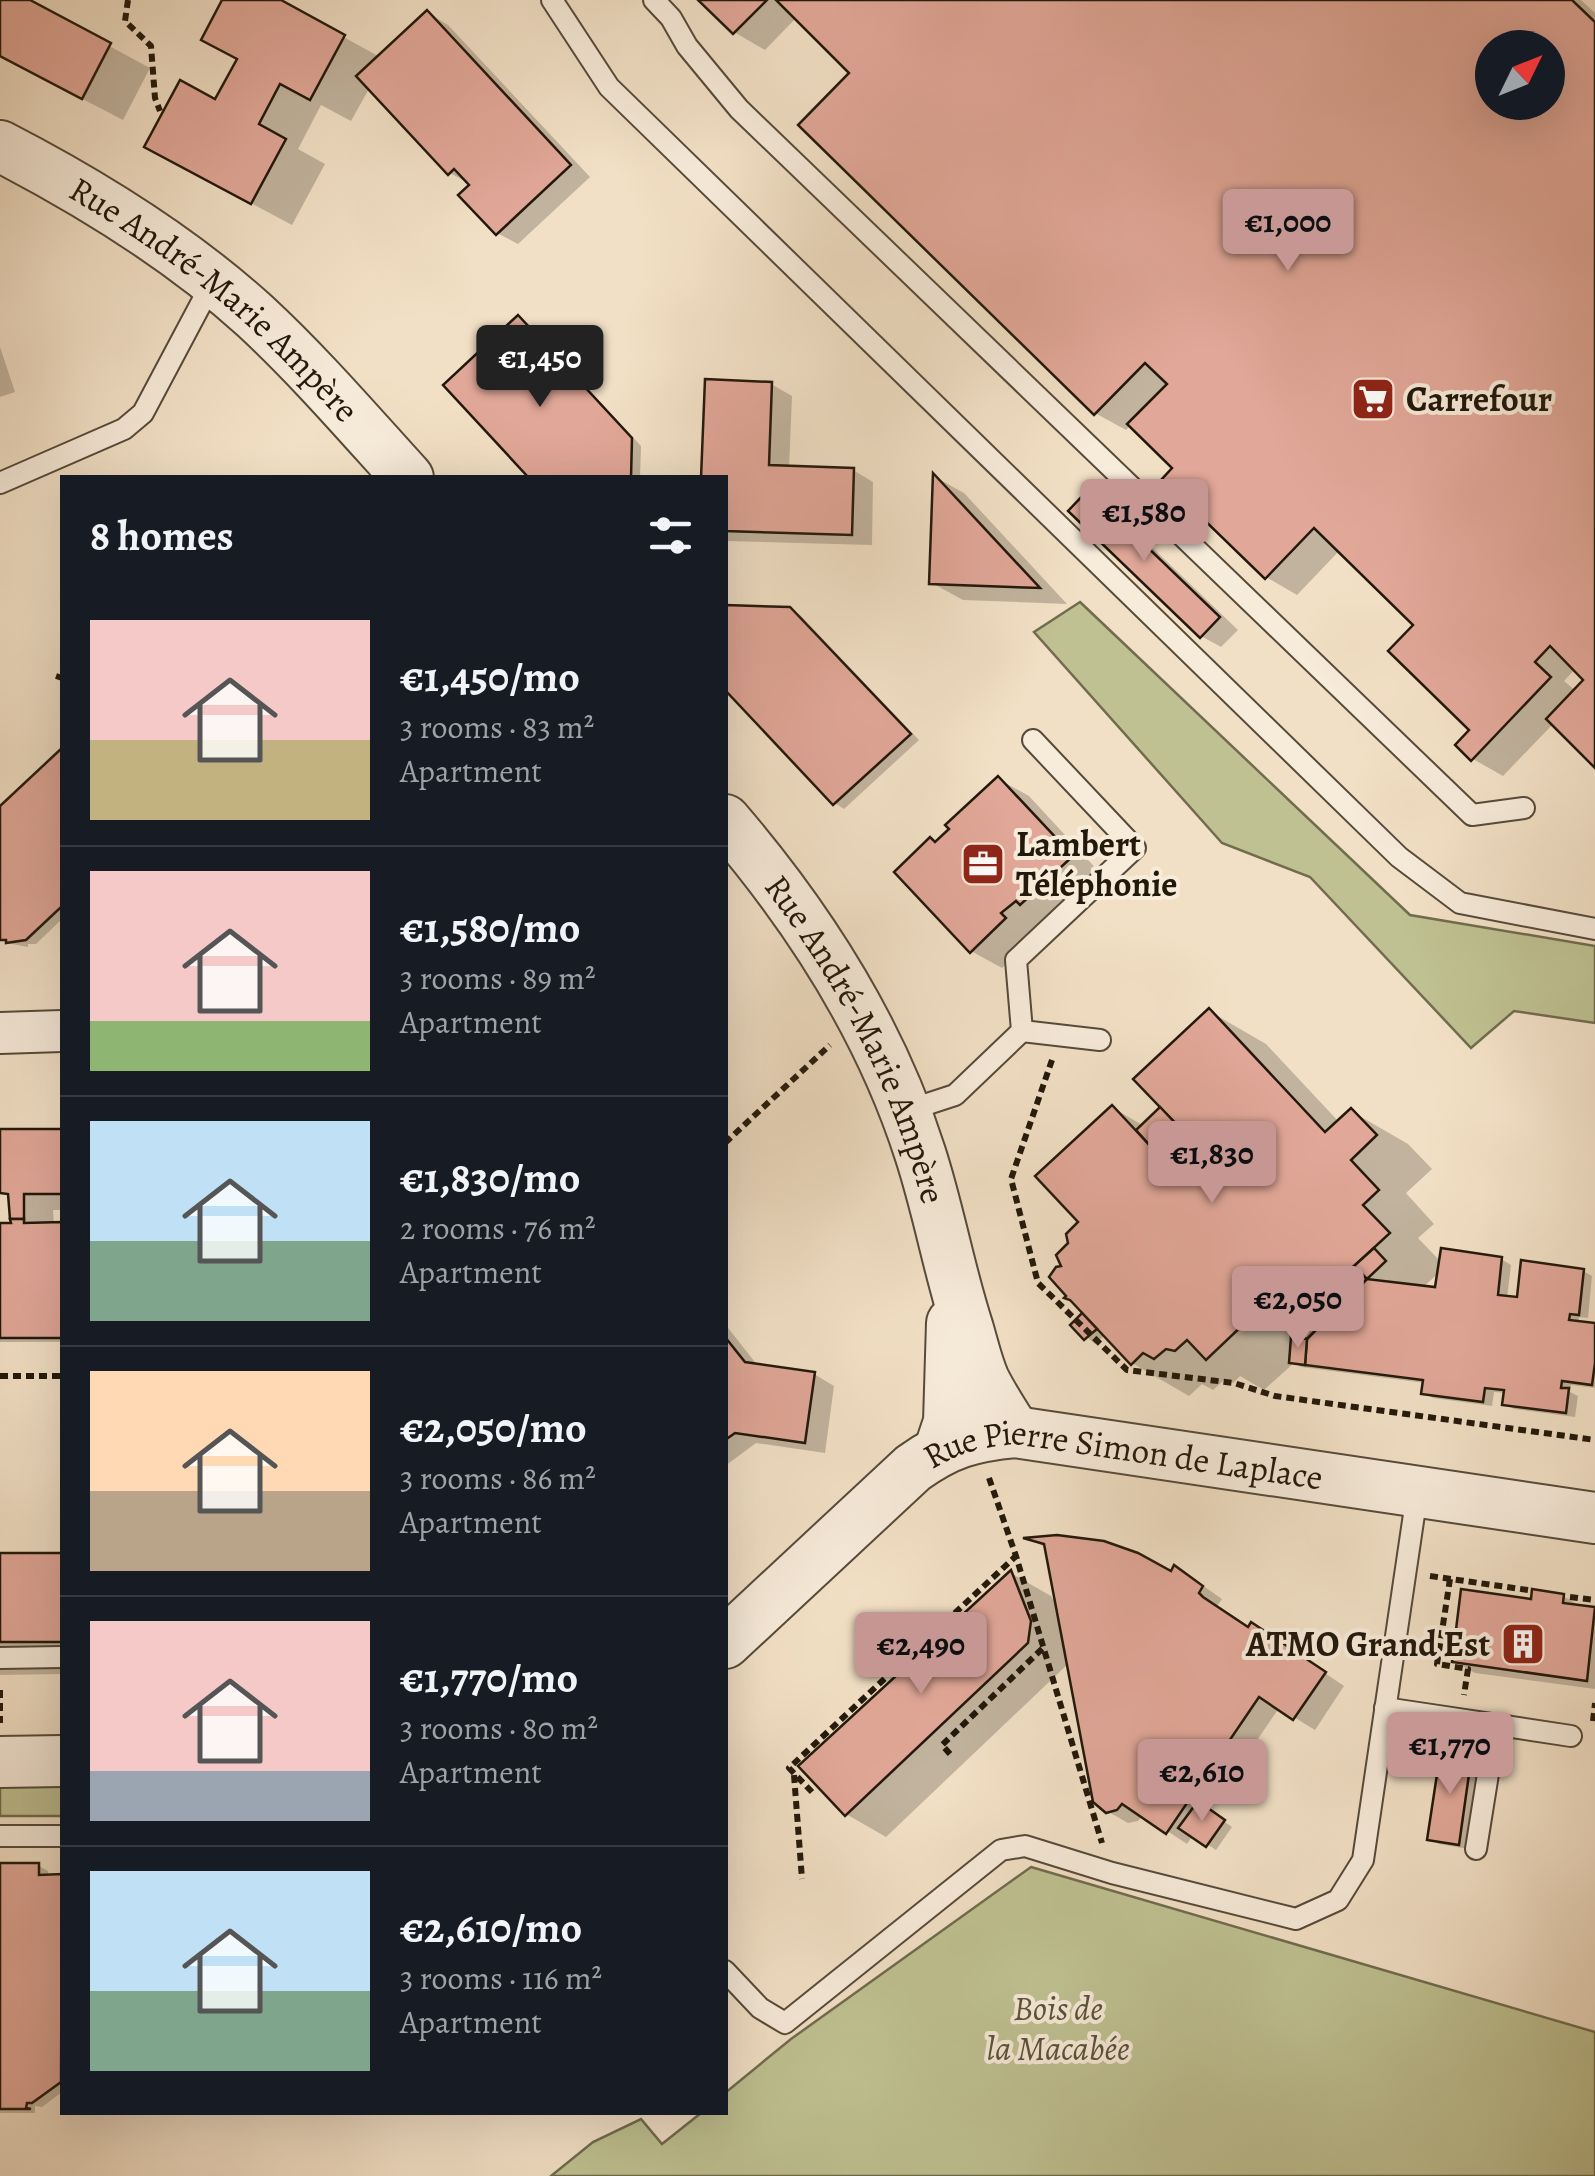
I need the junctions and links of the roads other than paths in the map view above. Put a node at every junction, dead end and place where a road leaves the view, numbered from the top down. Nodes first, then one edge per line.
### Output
1 (552, 0) edge
2 (654, 0) edge
3 (0, 146) edge
4 (213, 281) junction
5 (405, 475) edge
6 (0, 483) edge
7 (1033, 740) dead end
8 (1524, 808) dead end
9 (728, 824) edge
10 (1595, 928) edge
11 (60, 1031) edge
12 (1022, 1031) junction
13 (0, 1034) edge
14 (1100, 1040) dead end
15 (906, 1111) junction
16 (952, 1278) junction
17 (977, 1439) junction
18 (1417, 1492) junction
19 (1595, 1518) edge
20 (728, 1640) edge
21 (60, 1657) edge
22 (0, 1658) edge
23 (1386, 1708) junction
24 (1496, 1724) junction
25 (1570, 1736) dead end
26 (60, 1761) edge
27 (0, 1762) edge
28 (0, 1836) edge
29 (60, 1836) edge
30 (1476, 1849) dead end
31 (728, 1974) edge

1 - 10 lane
2 - 8 lane
3 - 4 street, Rue André-Marie Ampère
4 - 5 street, Rue André-Marie Ampère
4 - 6 lane
7 - 12 lane
9 - 15 street, Rue André-Marie Ampère
11 - 13 street
12 - 14 lane
12 - 15 lane
15 - 16 street, Rue André-Marie Ampère
16 - 17 street, Rue André-Marie Ampère
16 - 17 street, Rue André-Marie Ampère
17 - 18 street, Rue Pierre Simon de Laplace
17 - 20 street, Rue Pierre Simon de Laplace
18 - 19 street, Rue Pierre Simon de Laplace
18 - 23 lane
21 - 22 lane
23 - 24 lane
23 - 31 lane
24 - 25 lane
24 - 30 lane
26 - 27 street
28 - 29 lane

